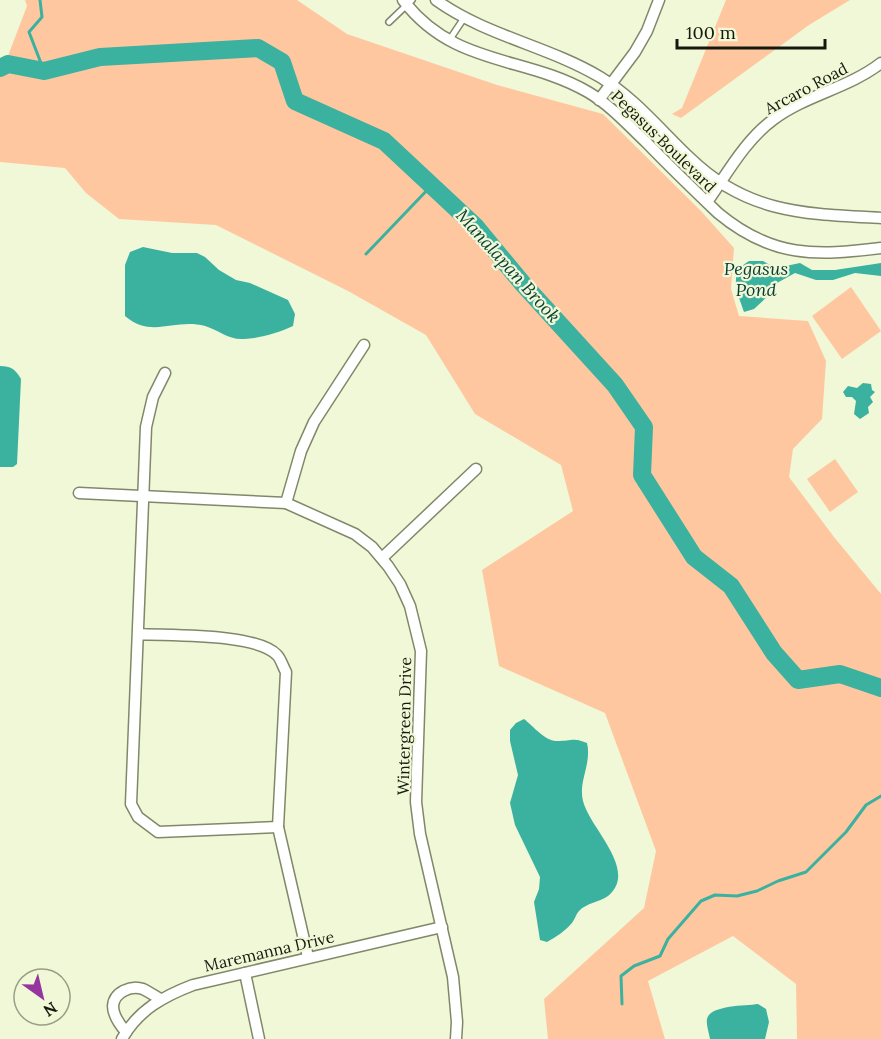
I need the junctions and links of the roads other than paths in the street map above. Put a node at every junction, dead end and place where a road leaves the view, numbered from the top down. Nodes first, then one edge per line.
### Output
1 (436, 0) edge
2 (659, 0) edge
3 (408, 2) edge
4 (464, 18) junction
5 (389, 22) dead end
6 (449, 41) junction
7 (881, 63) edge
8 (611, 84) junction
9 (599, 100) junction
10 (721, 182) junction
11 (707, 202) junction
12 (881, 218) edge
13 (881, 248) edge
14 (364, 345) dead end
15 (165, 373) dead end
16 (476, 469) dead end
17 (79, 493) dead end
18 (142, 496) junction
19 (286, 503) junction
20 (382, 558) junction
21 (139, 634) junction
22 (278, 827) junction
23 (442, 927) junction
24 (308, 957) junction
25 (244, 972) junction
26 (160, 999) junction
27 (124, 1036) edge
28 (259, 1039) edge
29 (456, 1039) edge

1 - 4 street, Pegasus Boulevard
2 - 8 street
3 - 5 lane
3 - 6 street, Pegasus Boulevard
4 - 6 lane
4 - 8 street, Pegasus Boulevard
6 - 9 street, Pegasus Boulevard
7 - 10 street, Arcaro Road
8 - 9 street
8 - 10 street, Pegasus Boulevard
9 - 11 street, Pegasus Boulevard
10 - 11 street, Arcaro Road
10 - 12 street, Pegasus Boulevard
11 - 13 street, Pegasus Boulevard
14 - 19 street
15 - 18 street
16 - 20 street
17 - 18 street, Wintergreen Drive
18 - 19 street, Wintergreen Drive
18 - 21 street
19 - 20 street, Wintergreen Drive
20 - 23 street, Wintergreen Drive
21 - 22 street
21 - 22 street
22 - 24 street
23 - 24 street, Maremanna Drive
23 - 29 street, Wintergreen Drive
24 - 25 street, Maremanna Drive
25 - 26 street, Maremanna Drive
25 - 28 street
26 - 27 street, Maremanna Drive
26 - 27 street

